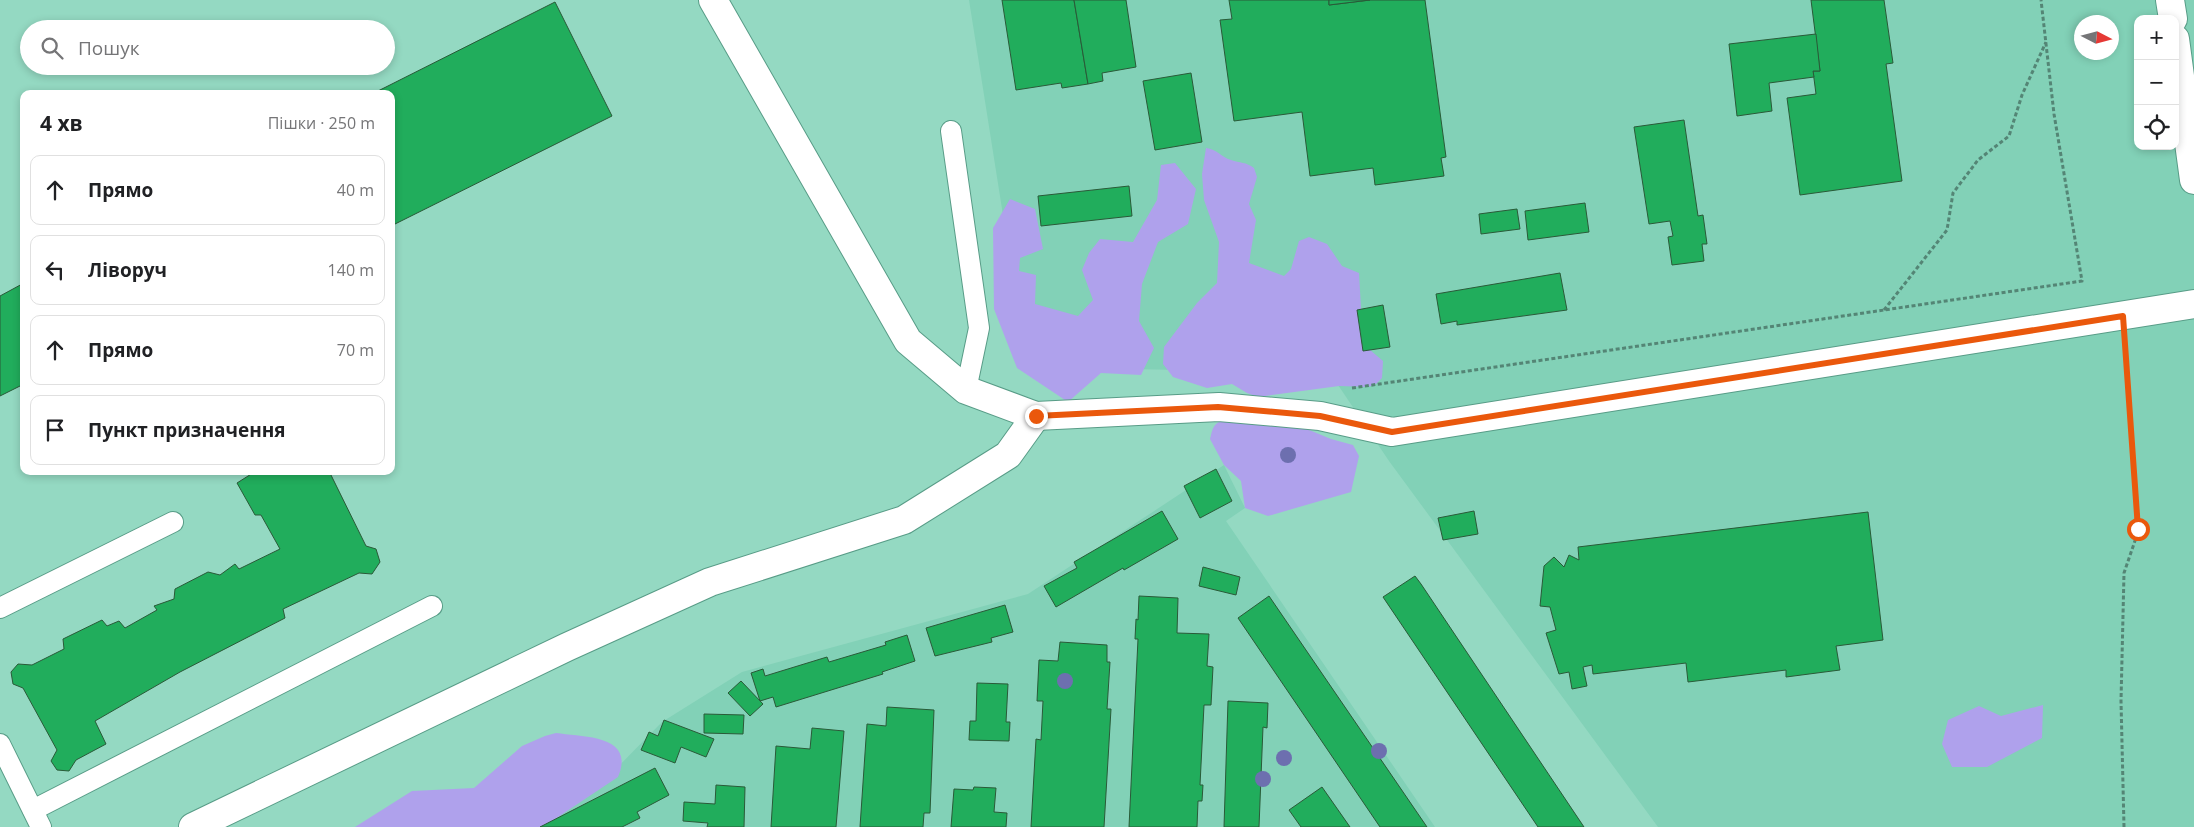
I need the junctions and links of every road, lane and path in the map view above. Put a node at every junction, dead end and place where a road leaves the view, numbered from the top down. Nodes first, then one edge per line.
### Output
1 (713, 0) edge
2 (2041, 0) edge
3 (2170, 0) edge
4 (2172, 15) edge
5 (2046, 42) junction
6 (2178, 60) edge
7 (951, 131) dead end
8 (2194, 180) edge
9 (2194, 304) edge
10 (1884, 310) junction
11 (2123, 316) junction
12 (966, 390) junction
13 (1344, 390) dead end
14 (1036, 416) junction
15 (173, 522) dead end
16 (432, 606) dead end
17 (0, 608) edge
18 (0, 744) edge
19 (37, 819) edge
20 (193, 827) edge
21 (2124, 827) edge

1 - 12 street
2 - 5 path
3 - 4 street
5 - 10 path
5 - 10 path
6 - 8 street
7 - 12 lane
9 - 11 street
10 - 13 path
11 - 14 street
11 - 21 path
12 - 14 street
14 - 20 street
15 - 17 lane
16 - 19 lane
18 - 19 lane

